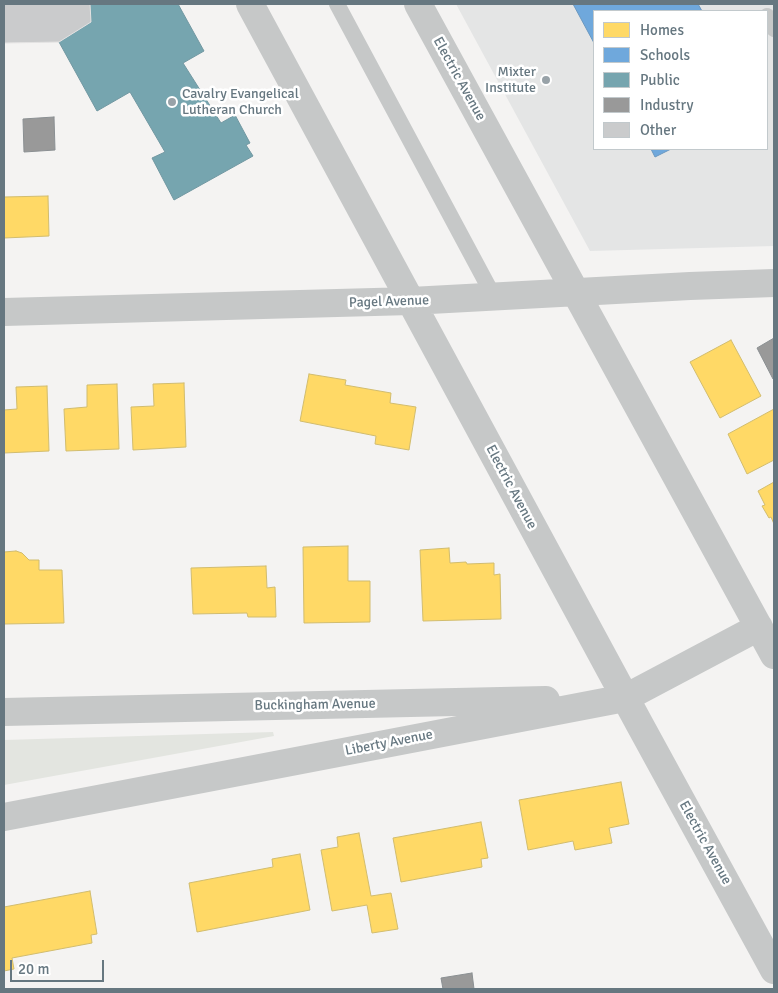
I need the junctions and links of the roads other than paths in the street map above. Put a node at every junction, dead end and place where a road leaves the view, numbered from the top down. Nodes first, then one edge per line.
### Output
1 (250, 4) edge
2 (337, 4) edge
3 (418, 4) edge
4 (774, 283) edge
5 (576, 292) junction
6 (494, 297) junction
7 (411, 301) junction
8 (4, 312) edge
9 (759, 627) junction
10 (774, 655) edge
11 (625, 698) junction
12 (4, 712) edge
13 (4, 817) edge
14 (774, 970) edge

1 - 7 street, Electric Avenue
2 - 6 lane
3 - 5 street, Electric Avenue
4 - 5 street, Pagel Avenue
5 - 6 street, Pagel Avenue
5 - 9 street, Electric Avenue
6 - 7 street, Pagel Avenue
7 - 8 street, Pagel Avenue
7 - 11 street, Electric Avenue
9 - 10 street, Electric Avenue
9 - 11 street, Liberty Avenue
11 - 12 street, Buckingham Avenue
11 - 13 street, Liberty Avenue
11 - 14 street, Electric Avenue

